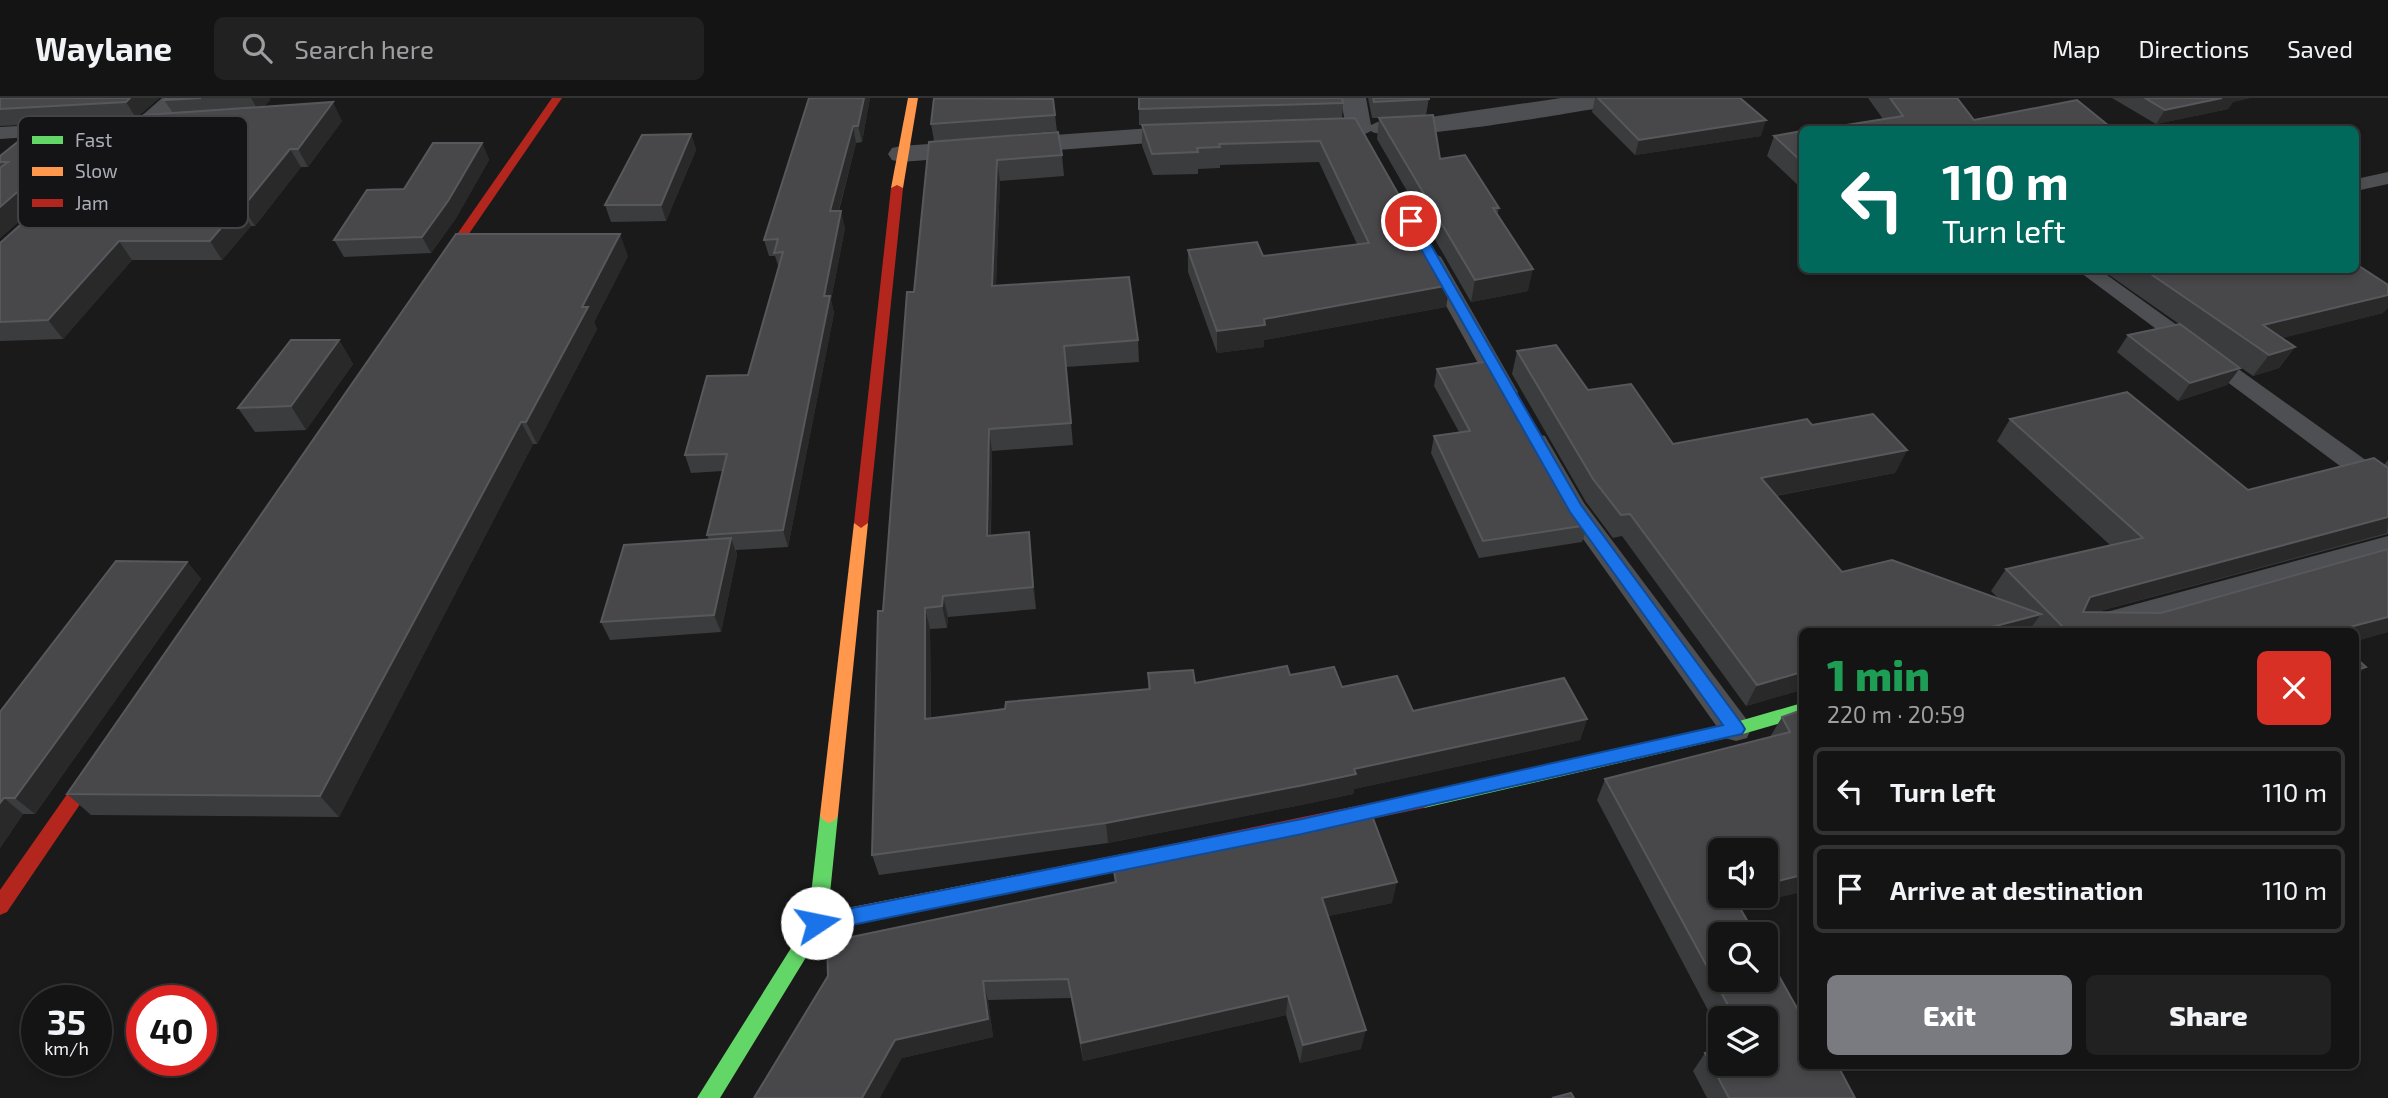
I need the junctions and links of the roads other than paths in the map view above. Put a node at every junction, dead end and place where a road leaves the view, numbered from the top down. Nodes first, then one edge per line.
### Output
1 (557, 98) edge
2 (913, 98) edge
3 (1353, 98) edge
4 (1613, 98) edge
5 (1359, 129) junction
6 (1292, 130) edge
7 (18, 132) edge
8 (1224, 132) edge
9 (0, 133) edge
10 (1373, 153) edge
11 (901, 154) junction
12 (2388, 178) edge
13 (2359, 184) edge
14 (1420, 238) edge
15 (2091, 273) edge
16 (424, 292) edge
17 (2388, 489) edge
18 (2388, 549) edge
19 (2102, 628) edge
20 (1799, 711) edge
21 (1736, 729) junction
22 (118, 736) edge
23 (0, 906) edge
24 (817, 923) junction
25 (708, 1098) edge

1 - 16 street
2 - 11 street
3 - 5 street
4 - 5 street
5 - 6 street
5 - 10 lane
7 - 9 lane
8 - 11 street
11 - 24 street
12 - 13 lane
14 - 21 lane
15 - 17 lane
18 - 19 street
20 - 21 street
21 - 24 street
22 - 23 street
24 - 25 street

